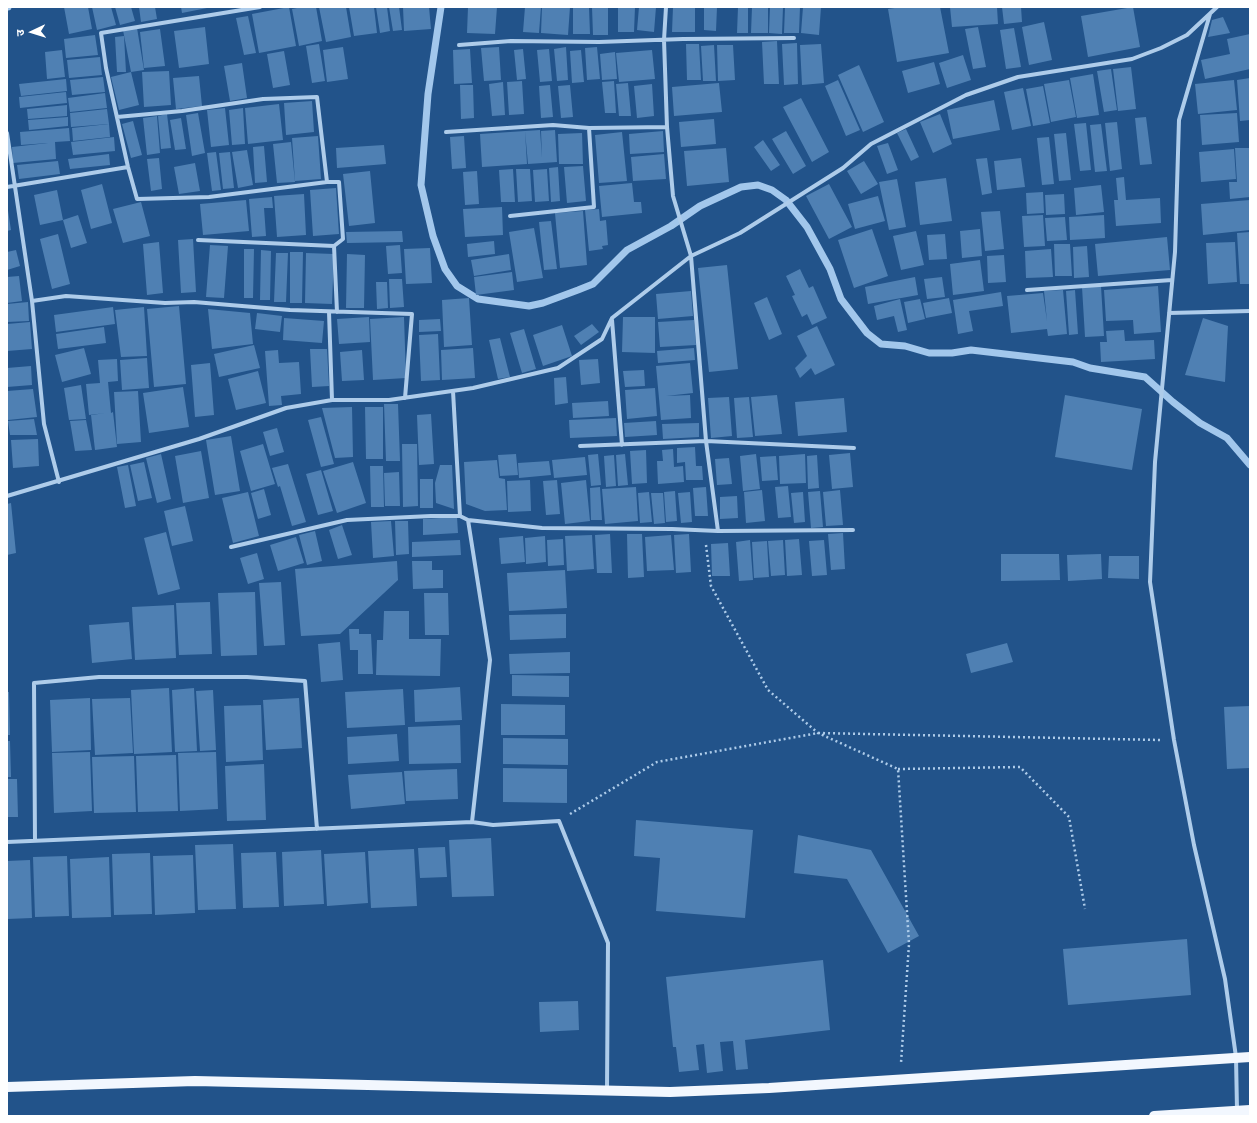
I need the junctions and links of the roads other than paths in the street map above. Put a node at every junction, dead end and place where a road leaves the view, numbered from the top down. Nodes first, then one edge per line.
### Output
1 (260, 7) edge
2 (666, 7) edge
3 (1217, 7) edge
4 (1210, 14) junction
5 (794, 38) dead end
6 (664, 40) junction
7 (459, 45) dead end
8 (117, 117) junction
9 (667, 127) junction
10 (589, 128) junction
11 (446, 132) dead end
12 (7, 133) edge
13 (128, 167) junction
14 (327, 182) junction
15 (15, 186) junction
16 (7, 187) edge
17 (510, 216) dead end
18 (198, 240) dead end
19 (334, 246) junction
20 (691, 256) junction
21 (1172, 280) junction
22 (1027, 290) dead end
23 (32, 301) junction
24 (1250, 310) edge
25 (329, 312) junction
26 (337, 312) junction
27 (1169, 313) junction
28 (612, 318) junction
29 (453, 391) junction
30 (405, 398) junction
31 (332, 400) junction
32 (706, 441) junction
33 (622, 445) junction
34 (580, 446) dead end
35 (854, 448) dead end
36 (59, 482) junction
37 (7, 496) edge
38 (460, 516) junction
39 (468, 520) junction
40 (852, 530) dead end
41 (718, 531) junction
42 (230, 547) dead end
43 (472, 822) junction
44 (318, 829) junction
45 (34, 841) junction
46 (7, 842) edge
47 (1236, 1057) junction
48 (1250, 1057) edge
49 (7, 1087) edge
50 (607, 1091) junction
51 (1250, 1110) edge
52 (1237, 1111) junction
53 (1154, 1116) edge

1 - 8 street
2 - 6 street
3 - 4 street
4 - 20 street
4 - 21 street
5 - 6 street
6 - 7 street
6 - 9 street
8 - 13 street
8 - 14 street
9 - 10 street
9 - 20 street
10 - 11 street
10 - 17 street
12 - 15 street
13 - 14 street
13 - 15 street
14 - 19 street
15 - 16 street
15 - 23 street
18 - 19 street
19 - 26 street
20 - 28 street
20 - 32 street
21 - 22 street
21 - 27 street
23 - 25 street
23 - 36 street
24 - 27 street
25 - 26 street
25 - 31 street
26 - 30 street
27 - 47 street
28 - 29 street
28 - 33 street
29 - 30 street
29 - 38 street
30 - 31 street
31 - 36 street
32 - 33 street
32 - 35 street
32 - 41 street
33 - 34 street
36 - 37 street
38 - 39 street
38 - 42 street
39 - 41 street
39 - 43 street
40 - 41 street
43 - 44 street
43 - 50 street
44 - 45 street
44 - 45 street
45 - 46 street
47 - 48 main road
47 - 50 main road
47 - 52 street
49 - 50 main road
51 - 52 main road
52 - 53 main road

